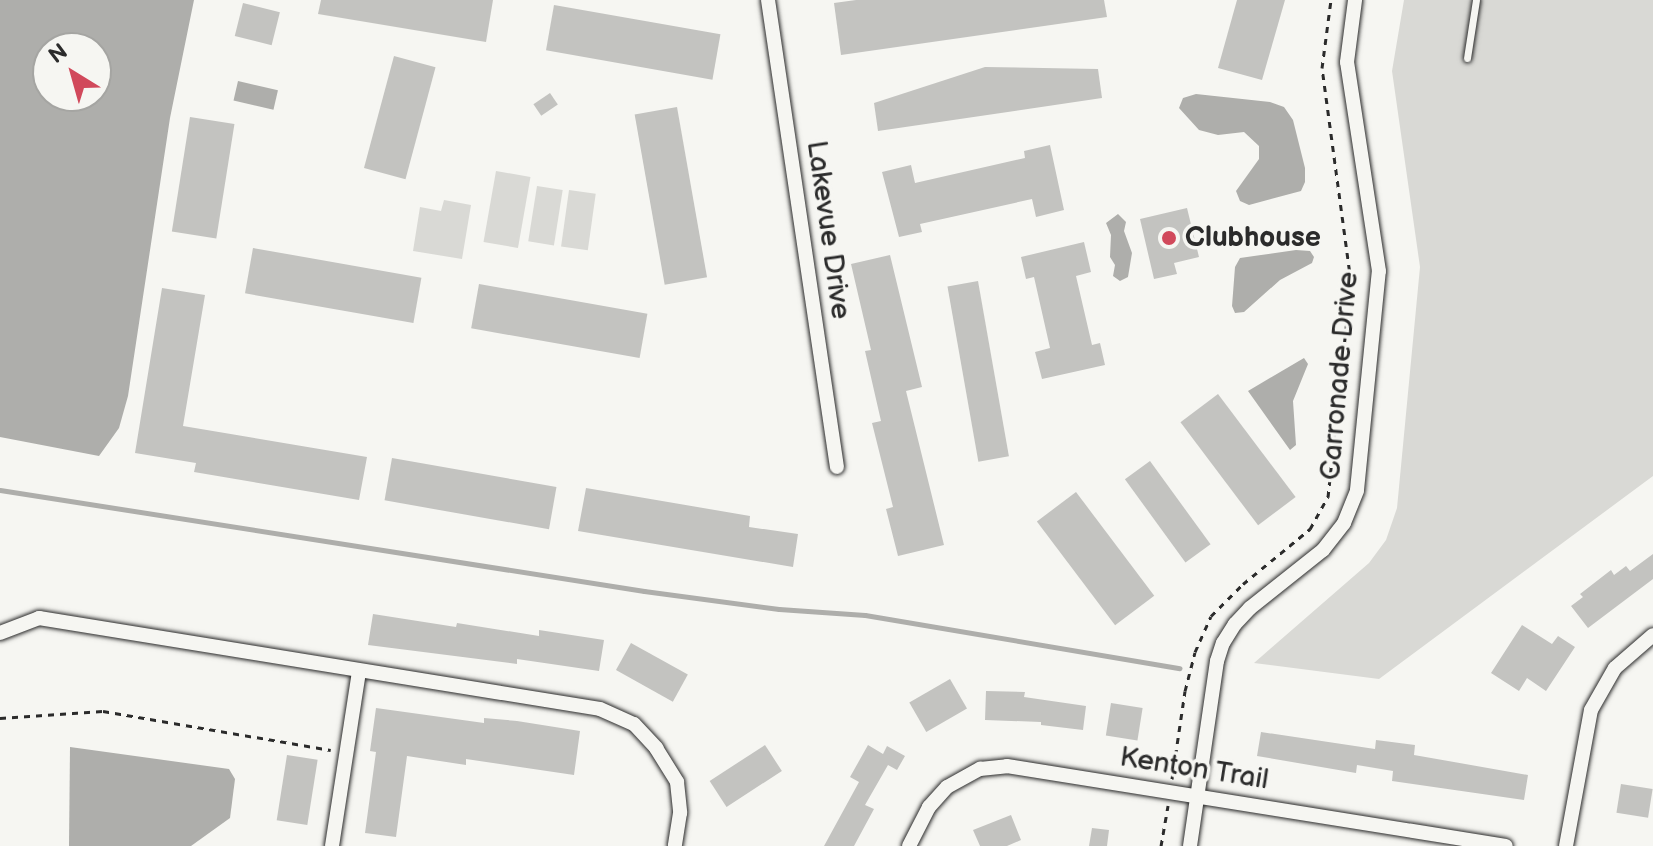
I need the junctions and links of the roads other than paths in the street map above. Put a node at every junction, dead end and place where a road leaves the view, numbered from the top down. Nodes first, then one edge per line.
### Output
1 (768, 0) edge
2 (1355, 0) edge
3 (1476, 0) edge
4 (1467, 58) dead end
5 (837, 467) dead end
6 (0, 633) edge
7 (1653, 635) edge
8 (359, 671) junction
9 (1199, 798) junction
10 (332, 846) edge
11 (675, 846) edge
12 (909, 846) edge
13 (1190, 846) edge
14 (1506, 846) edge
15 (1566, 846) edge

1 - 5 street, Lakevue Drive
2 - 9 street, Carronade Drive
3 - 4 lane
6 - 8 street
7 - 15 street
8 - 10 street
8 - 11 street
9 - 12 street, Kenton Trail
9 - 13 street, Carronade Drive
9 - 14 street, Kenton Trail

